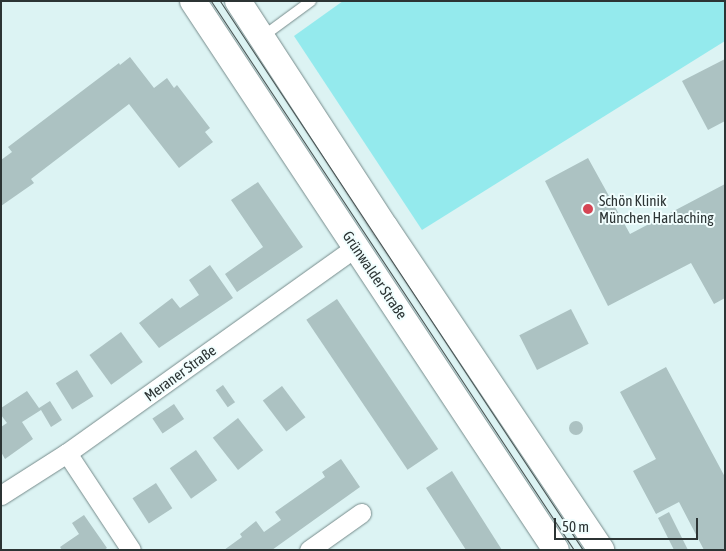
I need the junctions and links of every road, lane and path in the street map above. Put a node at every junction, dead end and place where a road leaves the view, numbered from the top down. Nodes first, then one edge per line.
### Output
1 (193, 1) edge
2 (238, 1) edge
3 (311, 1) edge
4 (262, 37) junction
5 (356, 247) junction
6 (67, 453) junction
7 (1, 495) edge
8 (361, 513) dead end
9 (131, 550) edge
10 (309, 550) edge
11 (556, 550) edge
12 (601, 550) edge

1 - 5 main road, Grünwalder Straße
2 - 4 main road
3 - 4 lane
4 - 12 main road
5 - 6 street, Meraner Straße
5 - 11 main road, Grünwalder Straße
6 - 7 street, Meraner Straße
6 - 9 street
8 - 10 street

